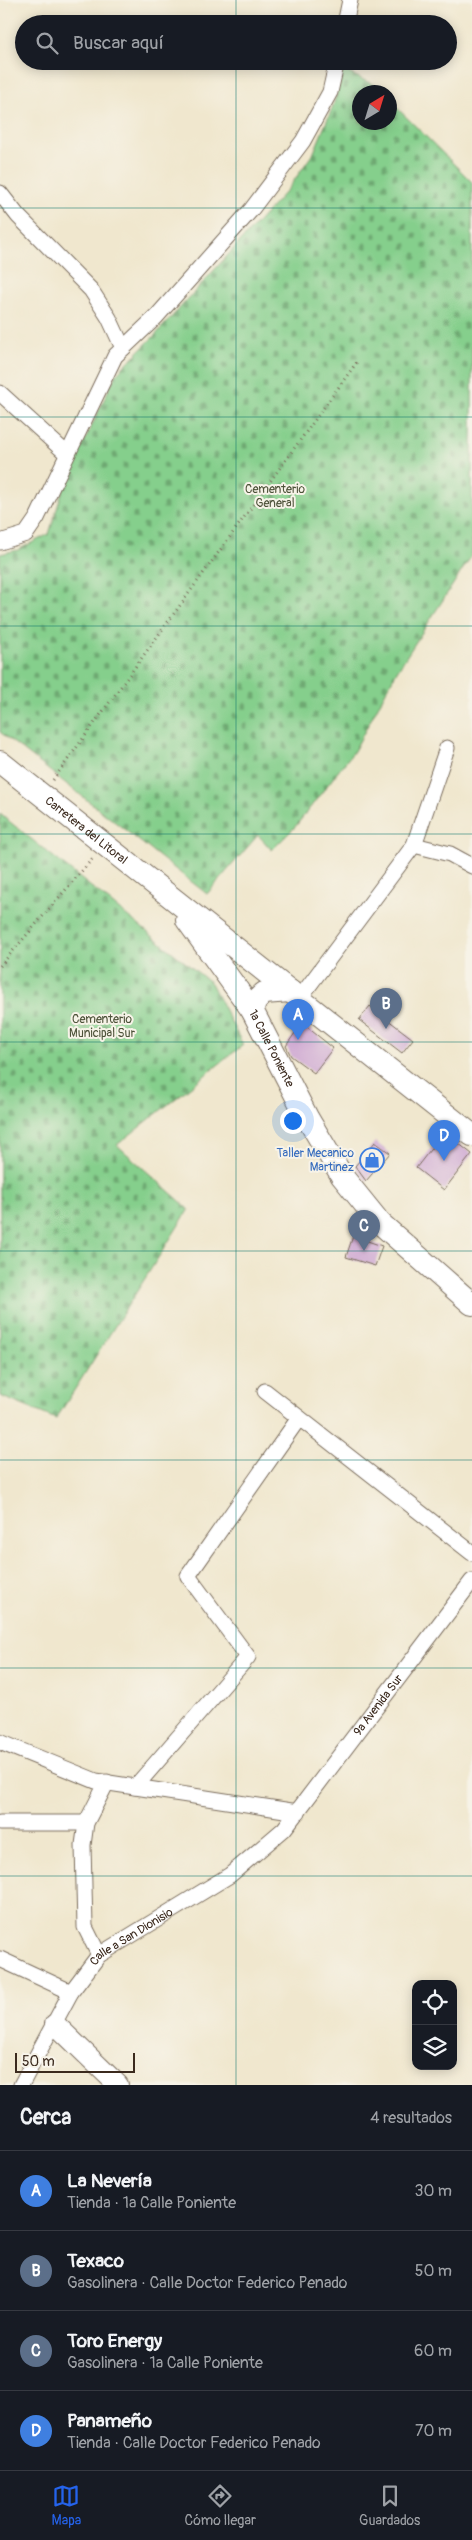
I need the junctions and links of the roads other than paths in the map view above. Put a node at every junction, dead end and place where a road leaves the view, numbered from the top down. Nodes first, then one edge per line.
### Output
1 (350, 0) edge
2 (347, 15) edge
3 (335, 70) edge
4 (0, 193) edge
5 (123, 348) junction
6 (0, 393) edge
7 (67, 454) junction
8 (0, 542) edge
9 (447, 748) dead end
10 (0, 762) edge
11 (414, 845) junction
12 (472, 866) edge
13 (172, 899) junction
14 (295, 995) junction
15 (252, 1010) junction
16 (472, 1136) edge
17 (472, 1304) edge
18 (265, 1391) dead end
19 (299, 1418) junction
20 (472, 1553) edge
21 (472, 1581) edge
22 (0, 1742) edge
23 (107, 1782) junction
24 (134, 1787) junction
25 (298, 1812) junction
26 (0, 1823) edge
27 (86, 1823) junction
28 (284, 1829) joint
29 (99, 1955) junction
30 (0, 1959) edge
31 (71, 1992) junction
32 (55, 2024) junction
33 (21, 2085) edge
34 (118, 2085) edge

1 - 2 street
3 - 5 street
4 - 5 street
5 - 7 street
6 - 7 street
7 - 8 street
9 - 11 street
10 - 13 main road, Carretera del Litoral
11 - 12 street
11 - 14 street
13 - 14 main road
13 - 15 main road, 1a Calle Poniente
14 - 15 main road
14 - 16 main road
15 - 17 main road, 1a Calle Poniente
18 - 19 street
19 - 20 street
19 - 24 street
21 - 25 street, 9a Avenida Sur
22 - 23 street
23 - 24 street
23 - 27 street
24 - 25 street
25 - 28 street, 9a Avenida Sur
26 - 27 street
27 - 29 street
28 - 29 street, Calle a San Dionisio
29 - 31 street, Calle a San Dionisio
30 - 31 street
31 - 32 street, Calle a San Dionisio
32 - 33 street, Calle a San Dionisio
32 - 34 street

